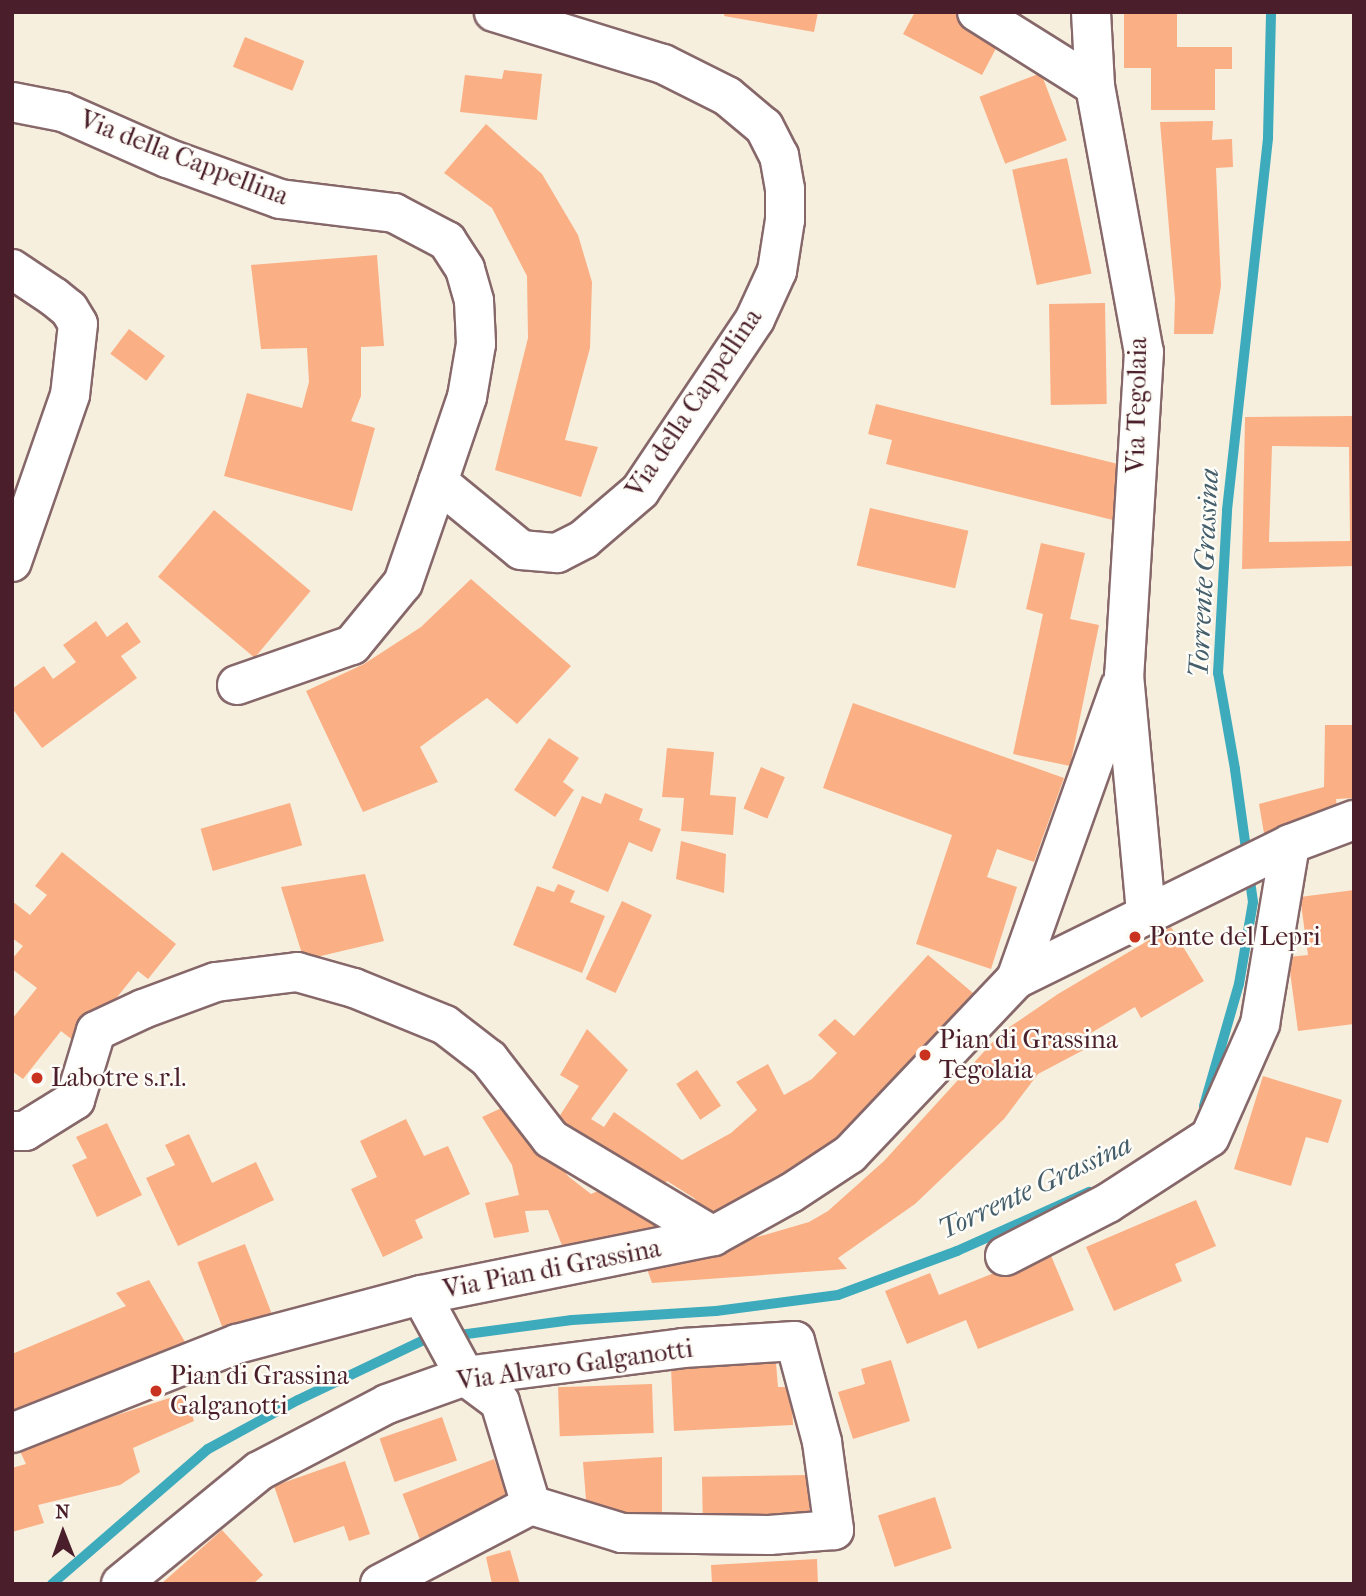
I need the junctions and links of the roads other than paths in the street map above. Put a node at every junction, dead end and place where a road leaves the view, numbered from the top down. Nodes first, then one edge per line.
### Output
1 (494, 12) edge
2 (977, 12) edge
3 (1091, 12) edge
4 (1095, 86) junction
5 (12, 103) edge
6 (12, 269) edge
7 (438, 482) junction
8 (12, 562) edge
9 (1124, 676) junction
10 (237, 685) dead end
11 (1354, 820) edge
12 (1276, 851) junction
13 (1146, 914) junction
14 (1016, 979) junction
15 (12, 1132) edge
16 (713, 1236) junction
17 (1005, 1256) dead end
18 (425, 1304) junction
19 (460, 1367) junction
20 (12, 1433) edge
21 (531, 1505) junction
22 (121, 1584) edge
23 (380, 1584) edge

1 - 7 street, Via della Cappellina
2 - 4 street
3 - 4 street, Via Tegolaia
4 - 9 street, Via Tegolaia
5 - 7 street, Via della Cappellina
6 - 8 street
7 - 10 street
9 - 13 street, Via Tegolaia
9 - 14 street, Via Tegolaia
11 - 12 street
12 - 13 street
12 - 17 street
13 - 14 street
14 - 16 street, Via Pian di Grassina
15 - 16 street
16 - 18 street, Via Pian di Grassina
18 - 19 street
18 - 20 street, Via Pian di Grassina
19 - 21 street
19 - 21 street, Via Alvaro Galganotti
19 - 22 street, Via Alvaro Galganotti
21 - 23 street

